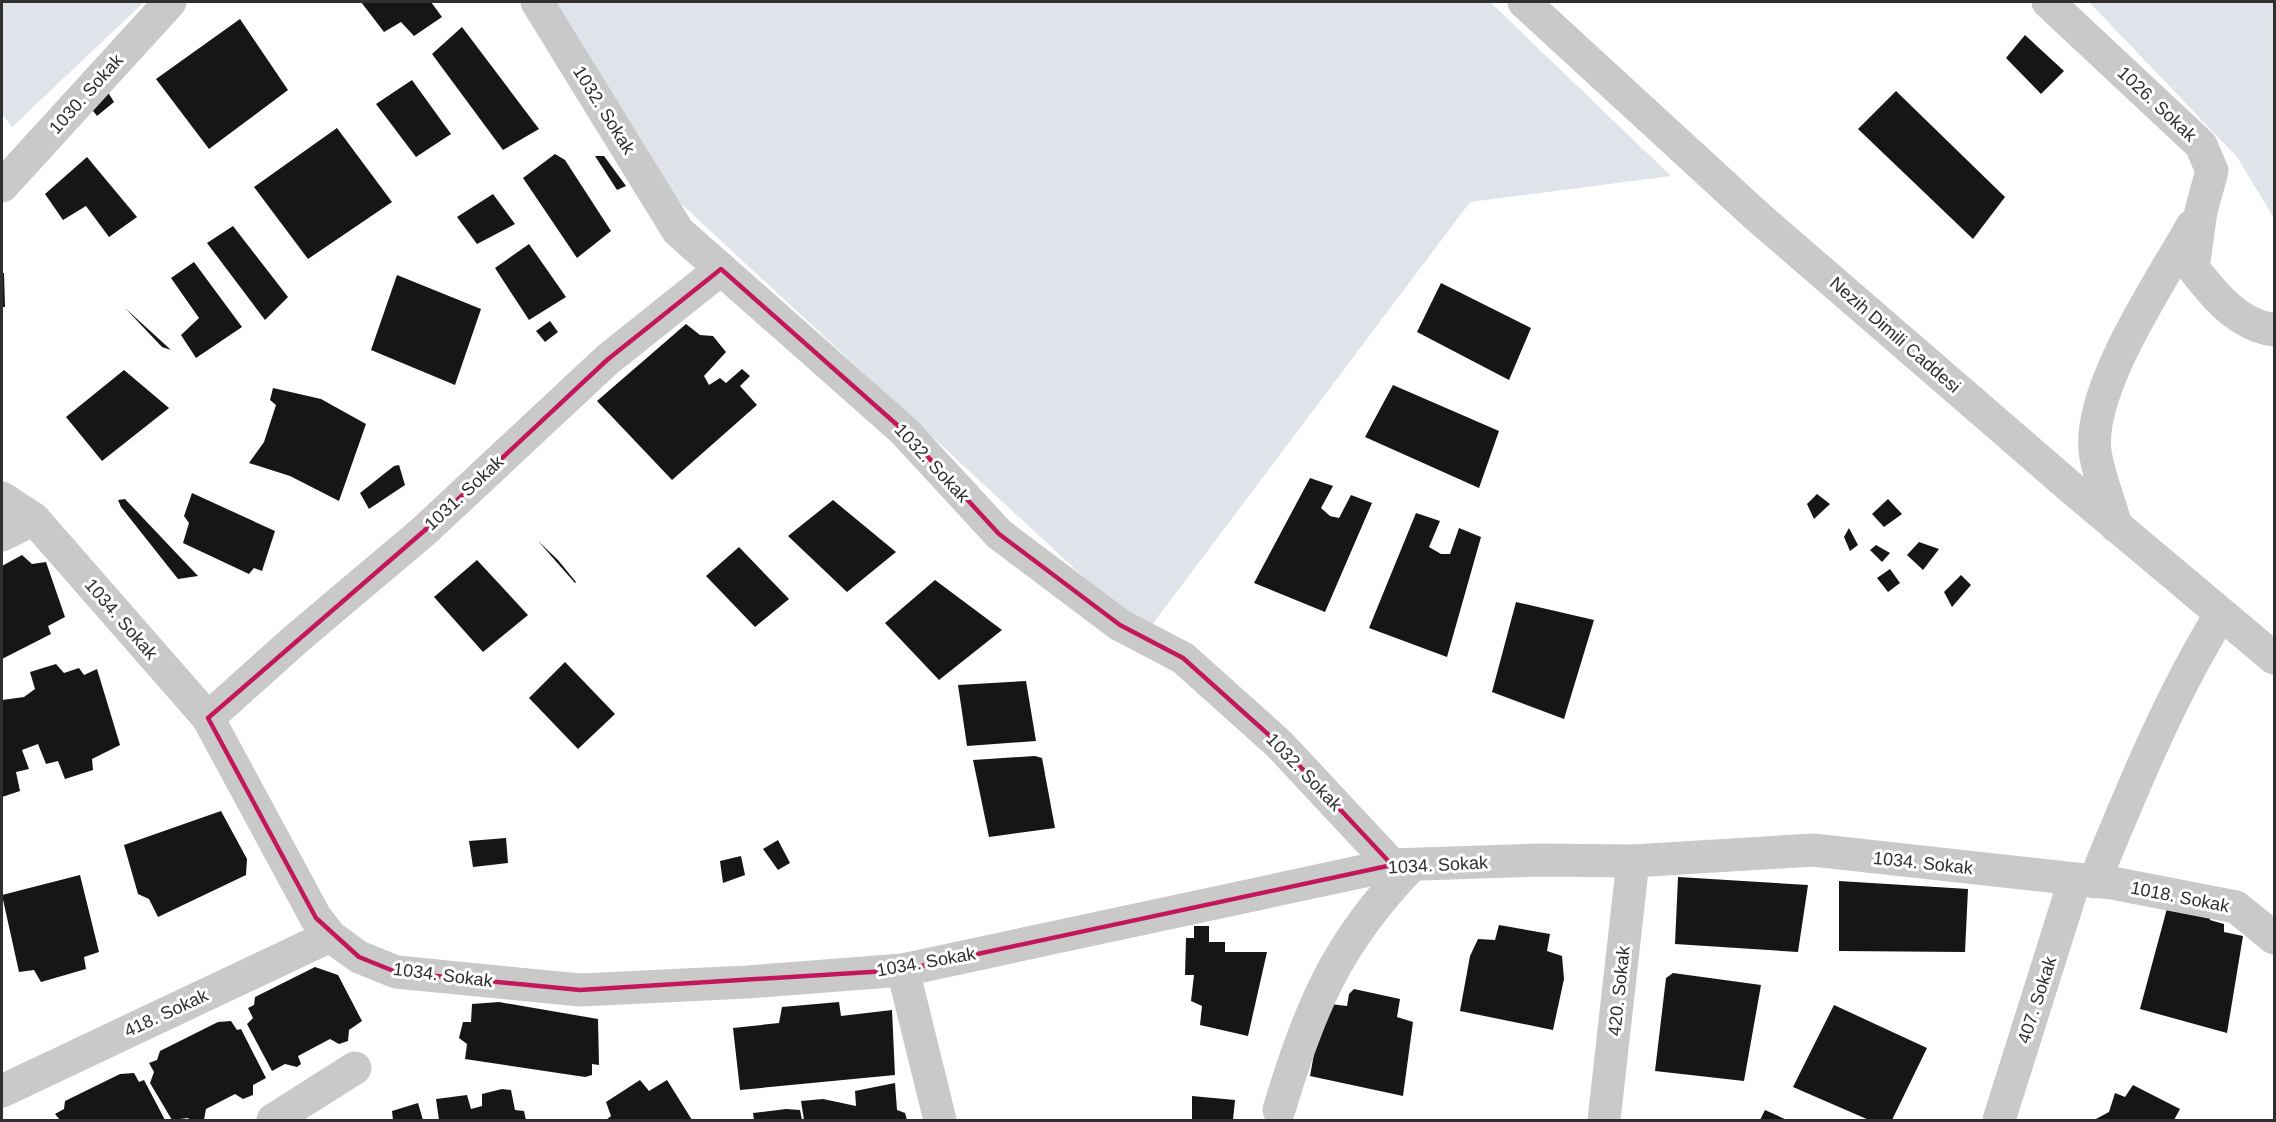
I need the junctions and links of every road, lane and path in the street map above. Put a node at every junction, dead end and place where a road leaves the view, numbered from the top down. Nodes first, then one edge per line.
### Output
1 (170, 2) edge
2 (537, 2) edge
3 (1524, 2) edge
4 (2048, 2) edge
5 (4, 179) edge
6 (2201, 211) junction
7 (721, 269) junction
8 (2274, 330) edge
9 (2, 498) edge
10 (34, 519) junction
11 (2116, 526) junction
12 (2, 535) edge
13 (2221, 614) junction
14 (2274, 658) edge
15 (208, 718) junction
16 (1634, 861) junction
17 (1402, 865) junction
18 (2085, 880) junction
19 (330, 936) junction
20 (2274, 938) edge
21 (903, 970) junction
22 (356, 1068) dead end
23 (2, 1091) edge
24 (1279, 1110) dead end
25 (273, 1120) edge
26 (940, 1120) edge
27 (1604, 1120) edge
28 (1999, 1120) edge

1 - 5 street, 1030. Sokak
2 - 7 street, 1032. Sokak
3 - 11 street, Nezih Dimili Caddesi
4 - 6 street, 1026. Sokak
6 - 8 street, 1026. Sokak
6 - 11 street
7 - 15 street, 1031. Sokak
7 - 17 street, 1032. Sokak
9 - 10 street, 1034. Sokak
10 - 12 street
10 - 15 street, 1034. Sokak
11 - 13 street, Nezih Dimili Caddesi
13 - 14 street, Nezih Dimili Caddesi
13 - 18 street, 407. Sokak
15 - 19 street, 1034. Sokak
16 - 17 street, 1034. Sokak
16 - 18 street, 1034. Sokak
16 - 27 street, 420. Sokak
17 - 21 street, 1034. Sokak
17 - 24 street
18 - 20 street, 1018. Sokak
18 - 28 street, 407. Sokak
19 - 21 street, 1034. Sokak
19 - 23 street, 418. Sokak
21 - 26 street
22 - 25 street

